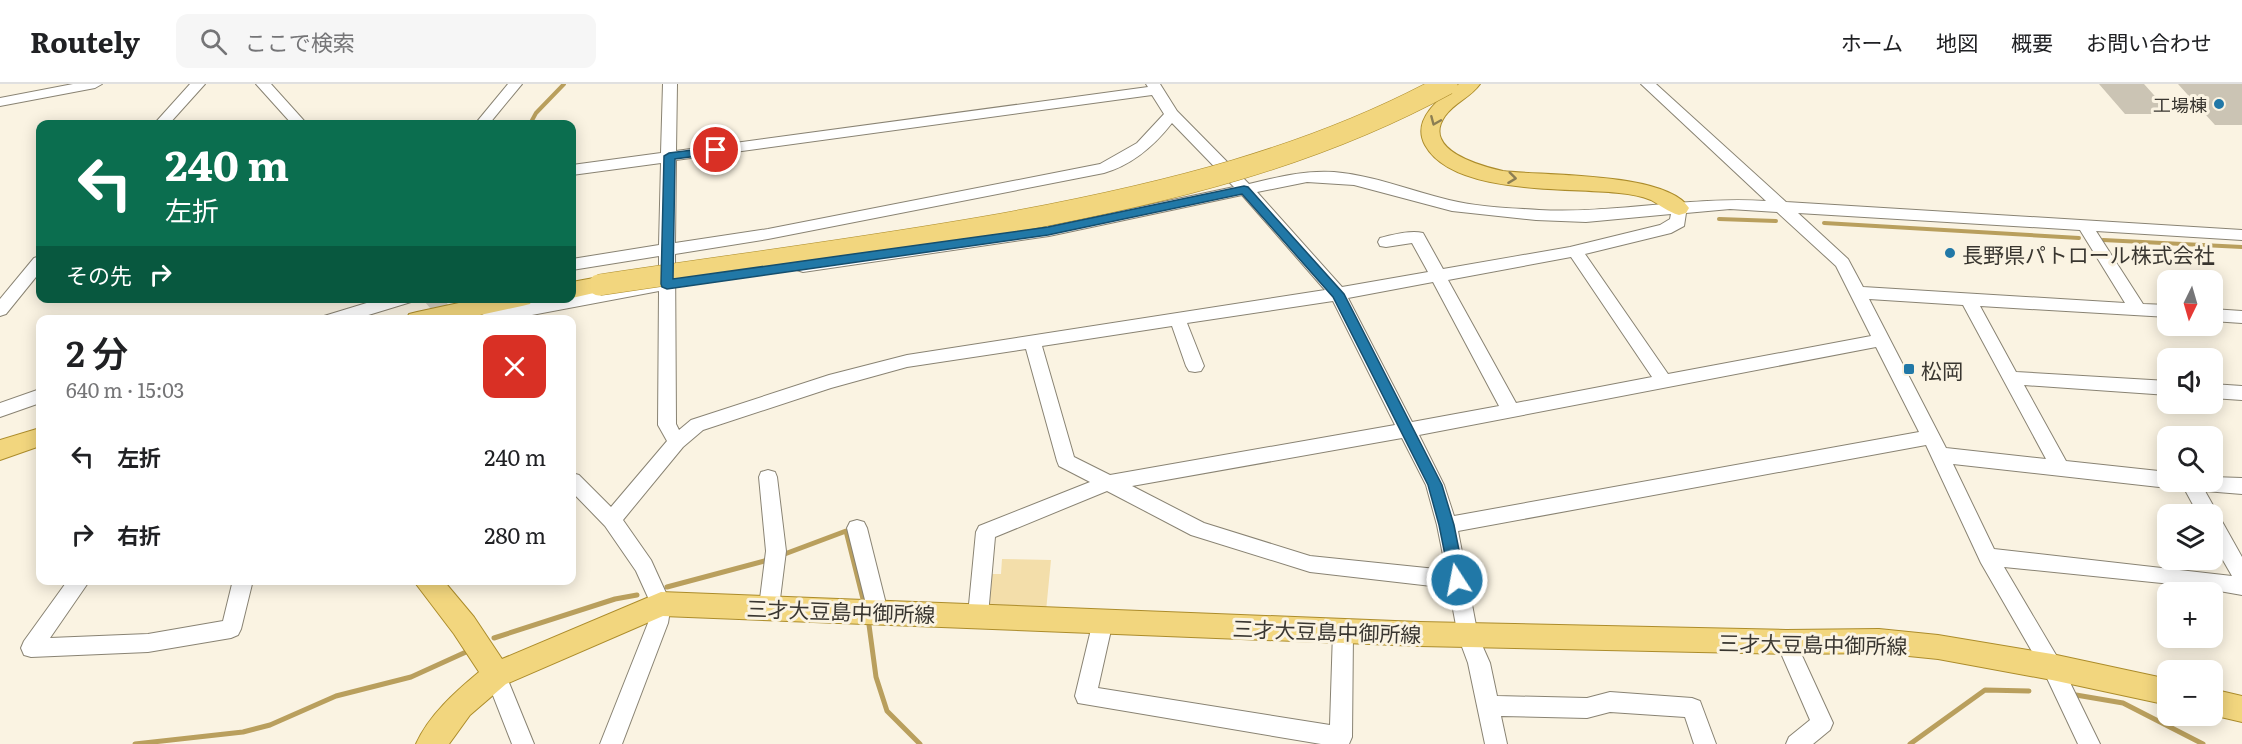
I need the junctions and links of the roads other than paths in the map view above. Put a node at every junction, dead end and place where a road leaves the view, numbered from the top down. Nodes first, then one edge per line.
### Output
1 (95, 84) edge
2 (198, 84) edge
3 (263, 84) edge
4 (515, 84) edge
5 (670, 84) edge
6 (1447, 84) edge
7 (1471, 84) edge
8 (1648, 84) edge
9 (1155, 87) edge
10 (0, 102) edge
11 (1171, 114) junction
12 (165, 120) edge
13 (296, 120) edge
14 (485, 120) edge
15 (669, 156) junction
16 (576, 169) edge
17 (1244, 189) junction
18 (1781, 206) junction
19 (1679, 208) junction
20 (2084, 225) junction
21 (2242, 235) edge
22 (1386, 242) dead end
23 (667, 249) junction
24 (1575, 251) junction
25 (576, 263) edge
26 (36, 267) edge
27 (1438, 276) junction
28 (667, 284) junction
29 (576, 289) edge
30 (1859, 293) junction
31 (1338, 294) junction
32 (1968, 299) junction
33 (576, 301) edge
34 (388, 303) edge
35 (498, 303) edge
36 (562, 303) edge
37 (2138, 309) junction
38 (0, 310) edge
39 (2157, 310) edge
40 (347, 315) edge
41 (441, 315) edge
42 (496, 315) edge
43 (2223, 316) edge
44 (2242, 317) edge
45 (1177, 318) junction
46 (1032, 340) junction
47 (1881, 340) junction
48 (1195, 366) dead end
49 (2011, 378) junction
50 (1664, 382) junction
51 (2157, 387) edge
52 (2223, 392) edge
53 (2242, 393) edge
54 (36, 397) edge
55 (0, 410) edge
56 (36, 411) edge
57 (1511, 411) junction
58 (0, 417) edge
59 (1407, 428) junction
60 (36, 438) edge
61 (677, 442) junction
62 (1935, 446) junction
63 (0, 450) edge
64 (2060, 468) junction
65 (768, 477) dead end
66 (2157, 479) edge
67 (1108, 483) junction
68 (576, 484) edge
69 (2223, 485) edge
70 (2242, 486) edge
71 (612, 520) junction
72 (1446, 525) junction
73 (857, 528) dead end
74 (2223, 542) edge
75 (1988, 557) junction
76 (2242, 576) edge
77 (1457, 580) junction
78 (76, 585) edge
79 (242, 585) edge
80 (431, 585) edge
81 (2242, 586) edge
82 (662, 604) junction
83 (769, 607) junction
84 (878, 612) junction
85 (978, 615) junction
86 (1103, 621) junction
87 (1343, 632) junction
88 (1468, 636) junction
89 (1786, 642) junction
90 (2052, 667) junction
91 (496, 675) junction
92 (2157, 690) edge
93 (2223, 705) edge
94 (1488, 706) junction
95 (2242, 709) edge
96 (431, 744) edge
97 (523, 744) edge
98 (611, 744) edge
99 (1496, 744) edge
100 (1705, 744) edge
101 (1797, 744) edge
102 (2089, 744) edge

1 - 10 street
2 - 12 street
3 - 13 street
4 - 14 street
5 - 15 street
6 - 29 main road, bridge
7 -> 19 main road
8 - 18 street
9 - 11 street
9 - 15 street
11 - 17 street
11 - 23 street
15 - 16 street
15 - 23 street
17 - 19 street
17 - 28 street
17 - 31 street
18 - 19 street
18 - 20 street
18 - 30 street
19 - 24 street
20 - 21 street
20 - 37 street
22 - 27 street
23 - 25 street
23 - 28 street
24 - 27 street
24 - 50 street
26 - 38 street
27 - 31 street
27 - 57 street
28 - 33 street
28 - 61 street
30 - 32 street
30 - 47 street
31 - 45 street
31 - 59 street
32 - 37 street
32 - 49 street
34 - 40 street
35 - 41 main road
36 - 42 street
37 - 39 street
43 - 44 street
45 - 46 street
45 - 48 street
46 - 61 street
46 - 67 street
47 - 50 street
47 - 62 street
49 - 51 street
49 - 64 street
50 - 57 street
52 - 53 street
54 - 55 street
56 - 58 street
57 - 59 street
59 - 67 street
59 - 72 street
60 - 63 main road
61 - 71 street
62 - 64 street
62 - 72 street
62 - 75 street
64 - 66 street
65 - 83 street
67 - 77 street
67 - 85 street
68 - 71 street
69 - 70 street
71 - 82 street
72 - 77 street
73 - 84 street
74 - 76 street
75 - 81 street
75 - 90 street
77 - 88 street
78 - 79 street
80 - 91 main road
82 - 83 main road, 三才大豆島中御所線
82 - 91 main road, 三才大豆島中御所線
82 - 98 street
83 - 84 main road, 三才大豆島中御所線
84 - 85 main road, 三才大豆島中御所線
85 - 86 main road, 三才大豆島中御所線
86 - 87 main road, 三才大豆島中御所線
86 - 87 street
87 - 88 main road, 三才大豆島中御所線
88 - 89 main road, 三才大豆島中御所線
88 - 94 street
89 - 90 main road, 三才大豆島中御所線
89 - 101 street
90 - 92 main road, 三才大豆島中御所線
90 - 102 street
91 - 96 main road, 三才大豆島中御所線
91 - 97 street
93 - 95 main road
94 - 99 street
94 - 100 street

